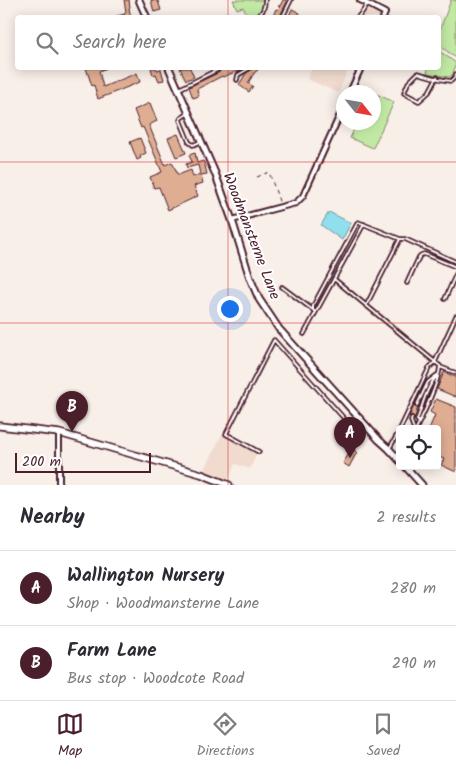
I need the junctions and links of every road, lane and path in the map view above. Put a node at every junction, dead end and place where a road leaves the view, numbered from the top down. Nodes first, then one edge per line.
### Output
1 (139, 0) edge
2 (266, 0) edge
3 (291, 0) edge
4 (360, 0) edge
5 (367, 4) junction
6 (146, 15) edge
7 (261, 15) edge
8 (284, 15) edge
9 (360, 15) edge
10 (384, 15) edge
11 (170, 70) edge
12 (217, 70) dead end
13 (247, 70) edge
14 (360, 70) edge
15 (456, 74) edge
16 (437, 78) junction
17 (237, 80) dead end
18 (353, 85) edge
19 (178, 89) junction
20 (189, 113) junction
21 (336, 124) edge
22 (201, 141) junction
23 (256, 177) dead end
24 (281, 207) junction
25 (232, 220) junction
26 (364, 224) junction
27 (400, 239) junction
28 (456, 262) edge
29 (456, 267) edge
30 (456, 274) edge
31 (334, 279) junction
32 (407, 283) dead end
33 (282, 287) dead end
34 (445, 299) dead end
35 (366, 306) junction
36 (312, 310) junction
37 (316, 312) junction
38 (456, 316) edge
39 (304, 334) dead end
40 (435, 362) junction
41 (440, 366) junction
42 (456, 373) edge
43 (439, 374) junction
44 (417, 405) dead end
45 (412, 418) dead end
46 (419, 422) junction
47 (366, 425) junction
48 (402, 425) edge
49 (413, 425) edge
50 (417, 425) edge
51 (0, 426) edge
52 (59, 433) junction
53 (396, 437) edge
54 (389, 449) junction
55 (259, 452) dead end
56 (396, 456) edge
57 (409, 470) edge
58 (59, 485) edge
59 (229, 485) edge
60 (422, 485) edge

1 - 6 street
2 - 7 lane
3 - 8 lane
4 - 5 street
5 - 9 lane
5 - 10 street
11 - 19 street, Woodmansterne Lane
12 - 19 lane
13 - 17 lane
14 - 18 street
15 - 16 lane
16 - 16 lane
19 - 20 street, Woodmansterne Lane
20 - 22 street, Woodmansterne Lane
20 - 22 lane
21 - 24 street
22 - 25 street, Woodmansterne Lane
23 - 24 path
24 - 25 street
25 - 47 street, Woodmansterne Lane
26 - 27 lane
26 - 31 lane
26 - 36 lane
27 - 28 lane
27 - 35 lane
29 - 32 lane
30 - 34 lane
31 - 35 lane
31 - 37 lane
33 - 36 lane
35 - 40 lane
36 - 37 lane
37 - 39 lane
38 - 40 lane
40 - 41 lane
40 - 48 lane
41 - 42 lane
41 - 43 lane
43 - 44 lane
43 - 46 lane
43 - 46 lane
45 - 49 lane
46 - 50 lane
47 - 54 street, Woodmansterne Lane
47 - 55 lane
51 - 52 main road
52 - 58 street
52 - 59 main road
53 - 54 lane
54 - 56 street, Woodmansterne Lane
57 - 60 street

